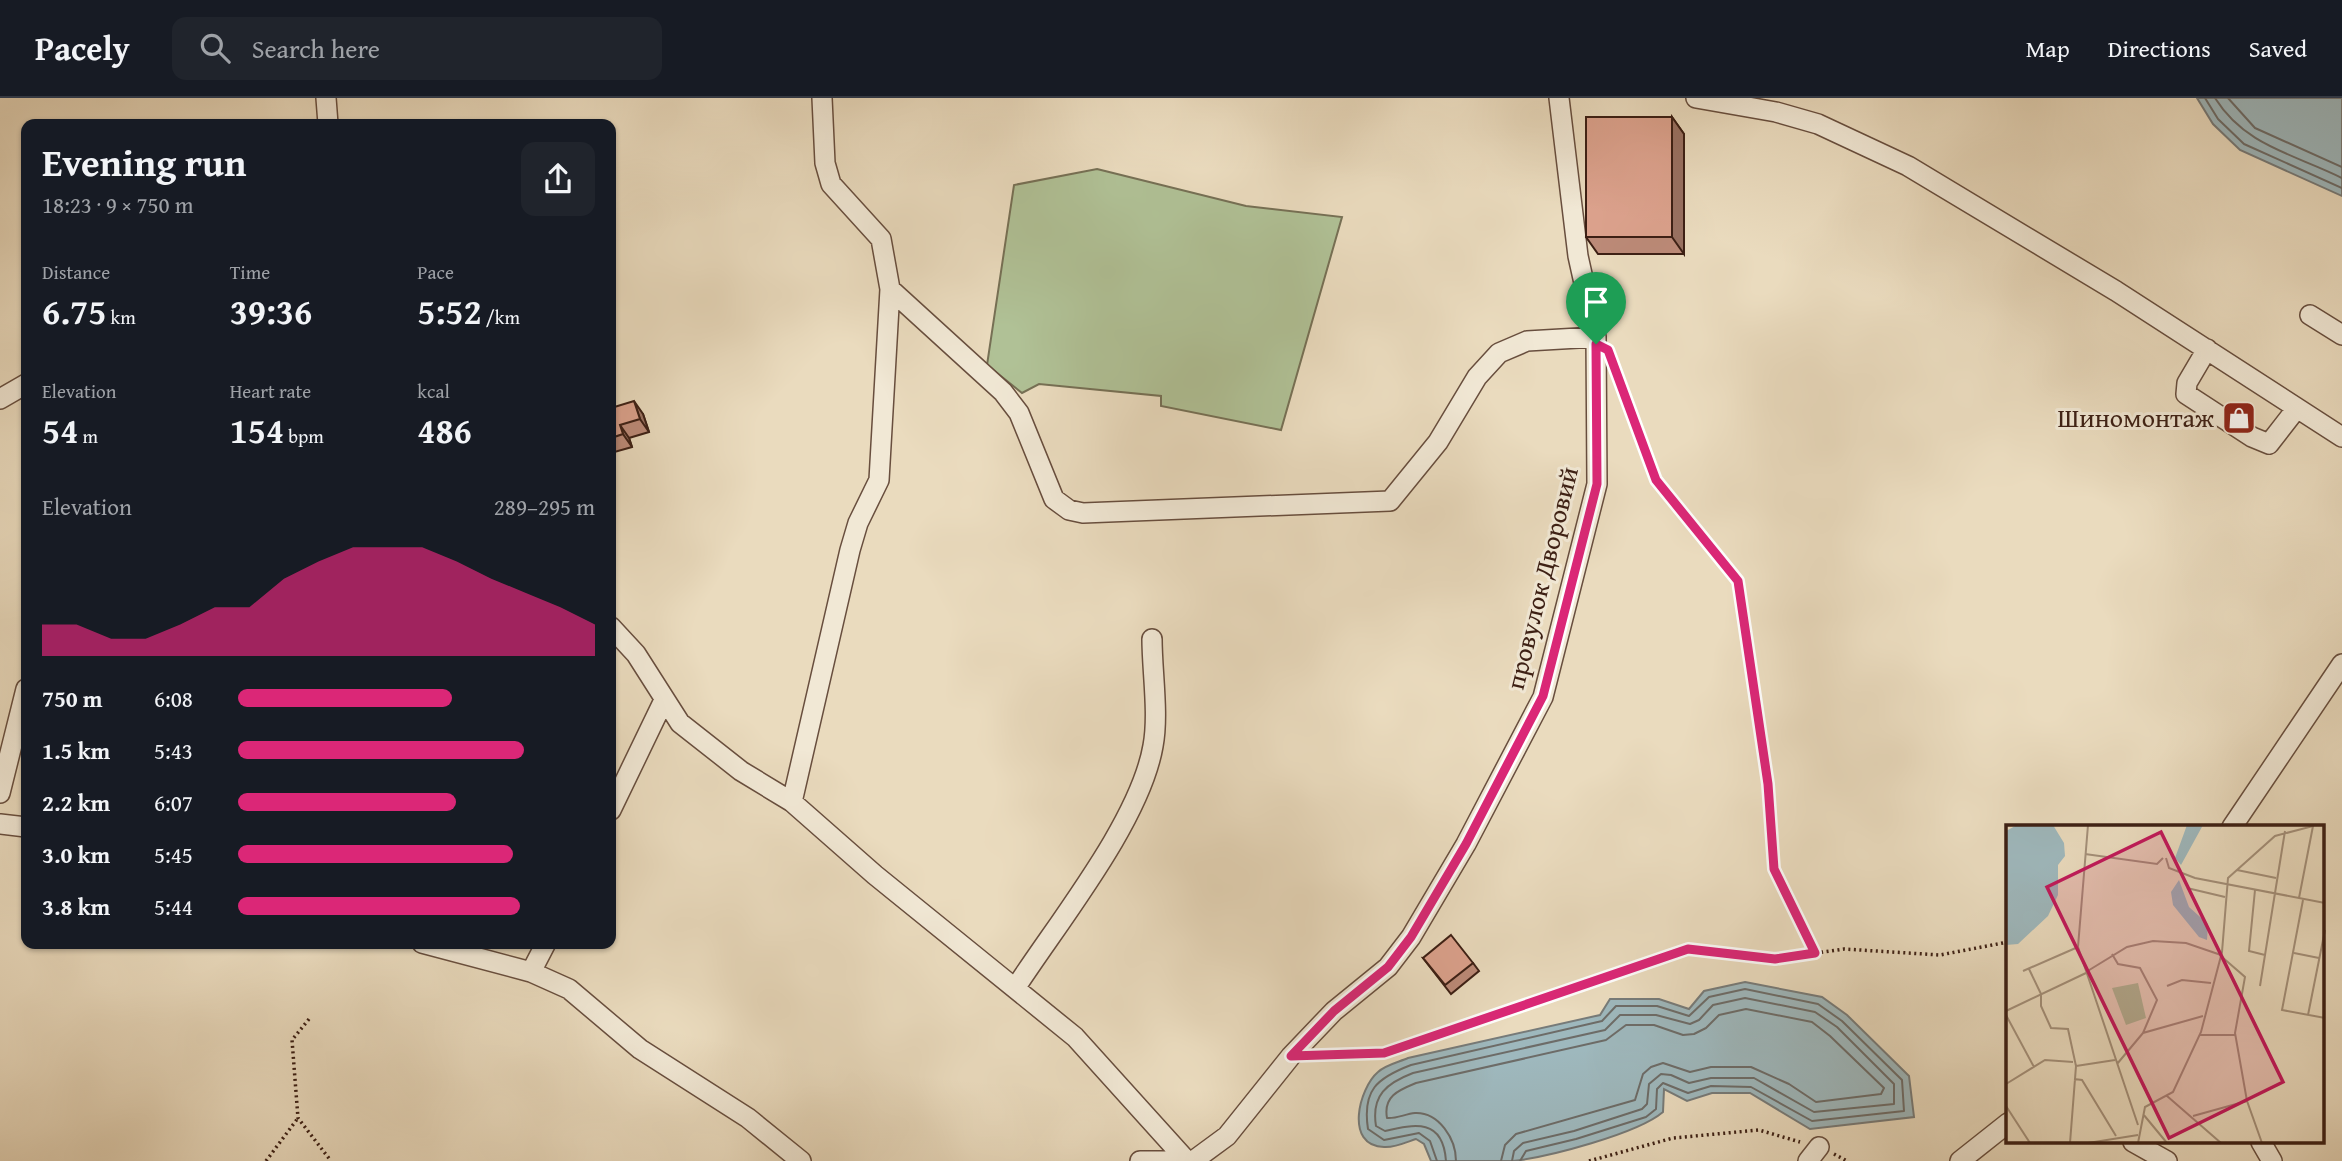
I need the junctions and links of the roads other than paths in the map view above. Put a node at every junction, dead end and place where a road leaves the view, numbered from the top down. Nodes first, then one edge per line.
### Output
1 (326, 98) edge
2 (822, 98) edge
3 (1559, 98) edge
4 (1696, 98) edge
5 (1777, 105) edge
6 (328, 119) edge
7 (890, 289) junction
8 (2310, 315) dead end
9 (2342, 335) edge
10 (1596, 341) junction
11 (2207, 349) junction
12 (21, 387) edge
13 (0, 399) edge
14 (2297, 408) junction
15 (2342, 437) edge
16 (616, 632) edge
17 (1152, 639) dead end
18 (2342, 664) edge
19 (664, 701) junction
20 (21, 709) edge
21 (0, 793) edge
22 (616, 800) edge
23 (792, 802) junction
24 (0, 824) edge
25 (2233, 825) edge
26 (21, 826) edge
27 (445, 949) edge
28 (543, 949) edge
29 (531, 972) junction
30 (1016, 987) junction
31 (2006, 1125) edge
32 (2137, 1144) edge
33 (2262, 1144) edge
34 (801, 1161) edge
35 (1140, 1161) edge
36 (1175, 1161) edge
37 (1187, 1161) edge
38 (1194, 1161) edge
39 (1960, 1161) edge
40 (2167, 1161) edge
41 (2272, 1161) edge

1 - 6 street
2 - 7 street
3 - 10 street, провулок Дворовий
4 - 5 street
5 - 11 street
7 - 10 street
7 - 23 street
8 - 9 street
10 - 38 street, провулок Дворовий
11 - 14 street
11 - 14 street
12 - 13 street
14 - 15 street
16 - 19 street
17 - 30 street
18 - 25 street
19 - 22 street
19 - 23 street
20 - 21 street
23 - 30 street
24 - 26 street
27 - 29 street
28 - 29 street
29 - 34 street
30 - 37 street
31 - 39 street
32 - 40 street
33 - 41 street
35 - 36 street

